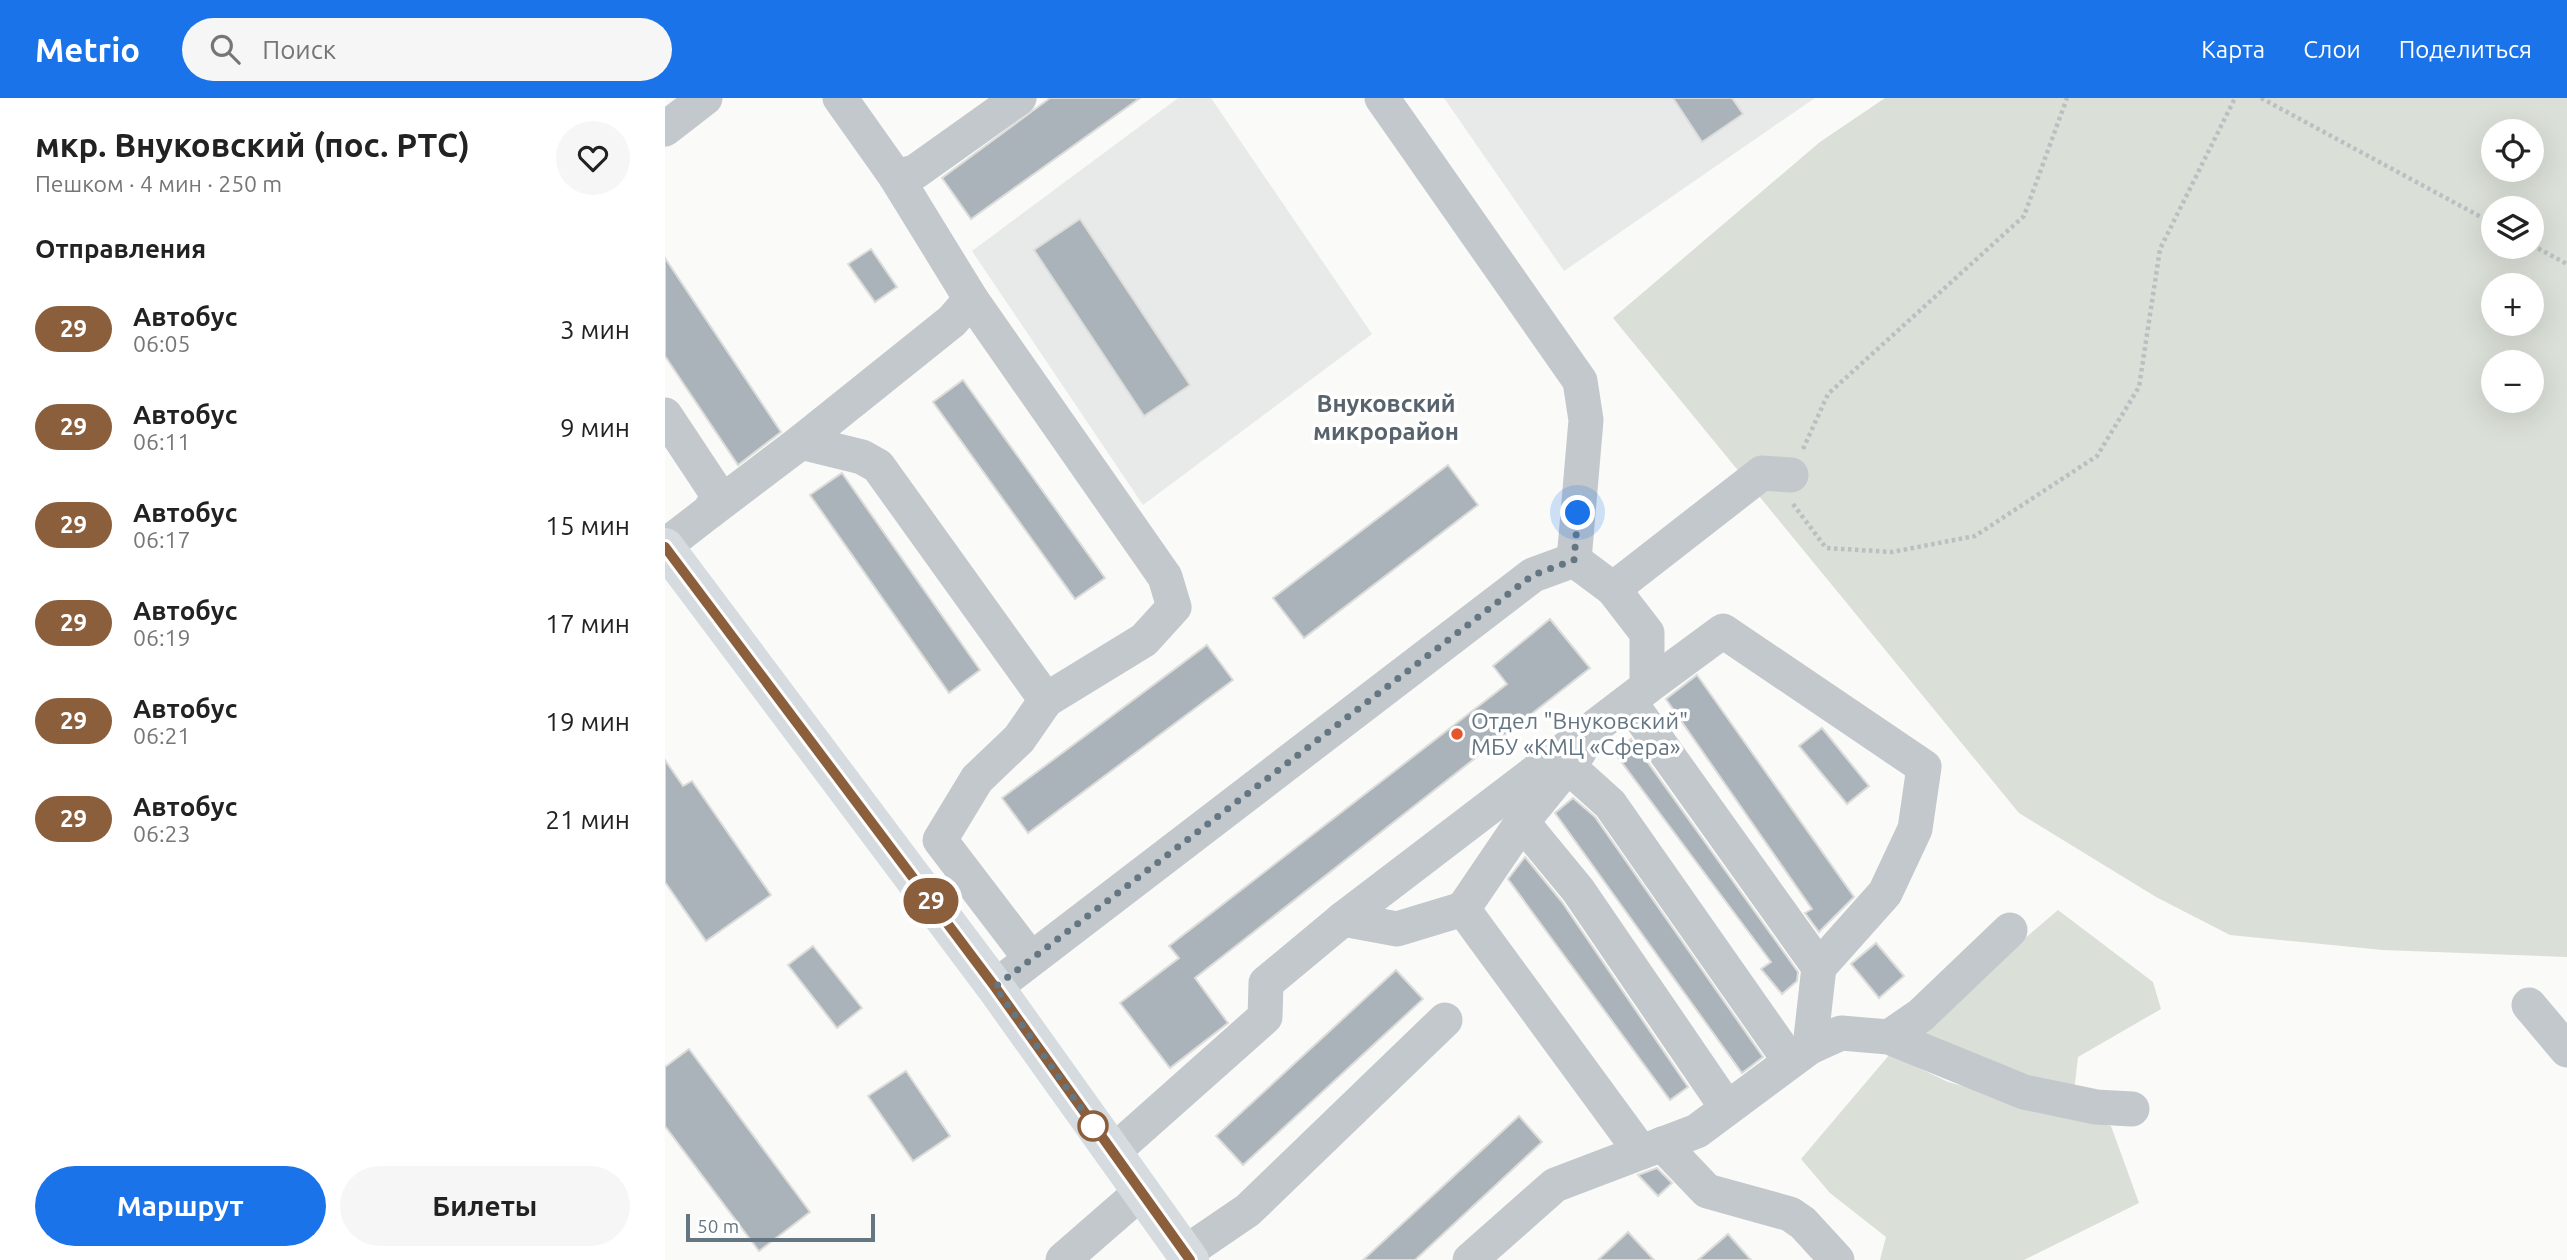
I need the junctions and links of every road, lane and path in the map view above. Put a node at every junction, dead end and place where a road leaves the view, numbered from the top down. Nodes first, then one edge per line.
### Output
1 (705, 98) edge
2 (840, 98) edge
3 (1019, 98) edge
4 (1382, 98) edge
5 (2067, 98) edge
6 (2235, 98) edge
7 (2261, 98) edge
8 (665, 129) edge
9 (896, 177) junction
10 (2481, 218) edge
11 (2544, 252) edge
12 (2567, 264) edge
13 (971, 299) junction
14 (665, 415) edge
15 (800, 442) junction
16 (1791, 475) junction
17 (710, 511) junction
18 (665, 547) edge
19 (1574, 560) junction
20 (1613, 589) junction
21 (1638, 694) junction
22 (1045, 700) junction
23 (1597, 724) junction
24 (1570, 768) junction
25 (1523, 822) junction
26 (1463, 909) junction
27 (1343, 919) junction
28 (2010, 930) dead end
29 (1030, 958) junction
30 (1819, 967) junction
31 (995, 987) junction
32 (2529, 1005) dead end
33 (1445, 1020) dead end
34 (1889, 1037) junction
35 (2567, 1050) edge
36 (1800, 1054) junction
37 (1727, 1108) junction
38 (2132, 1109) dead end
39 (1652, 1148) junction
40 (1112, 1153) junction
41 (1141, 1192) junction
42 (1188, 1257) edge
43 (1063, 1260) edge
44 (1470, 1260) edge
45 (1837, 1260) edge

1 - 8 lane
2 - 9 lane
3 - 9 lane
4 - 19 lane
5 - 16 path
6 - 16 path
7 - 10 path
9 - 13 lane
11 - 12 path
13 - 15 lane
13 - 22 lane
14 - 17 lane
15 - 17 lane
15 - 22 lane
16 - 20 lane
17 - 18 lane
18 - 31 main road
19 - 20 lane
19 - 29 lane
20 - 21 lane
21 - 23 lane
21 - 30 lane
21 - 30 lane
22 - 29 lane
23 - 24 lane
23 - 27 lane
24 - 25 lane
24 - 36 lane
25 - 26 lane
25 - 37 lane
26 - 27 lane
26 - 39 lane
27 - 40 lane
28 - 34 lane
29 - 31 lane
30 - 36 lane
31 - 40 main road
32 - 35 lane
33 - 42 lane
34 - 36 lane
34 - 38 lane
36 - 37 lane
37 - 39 lane
39 - 44 lane
39 - 45 lane
40 - 41 main road
41 - 42 main road
41 - 43 lane

